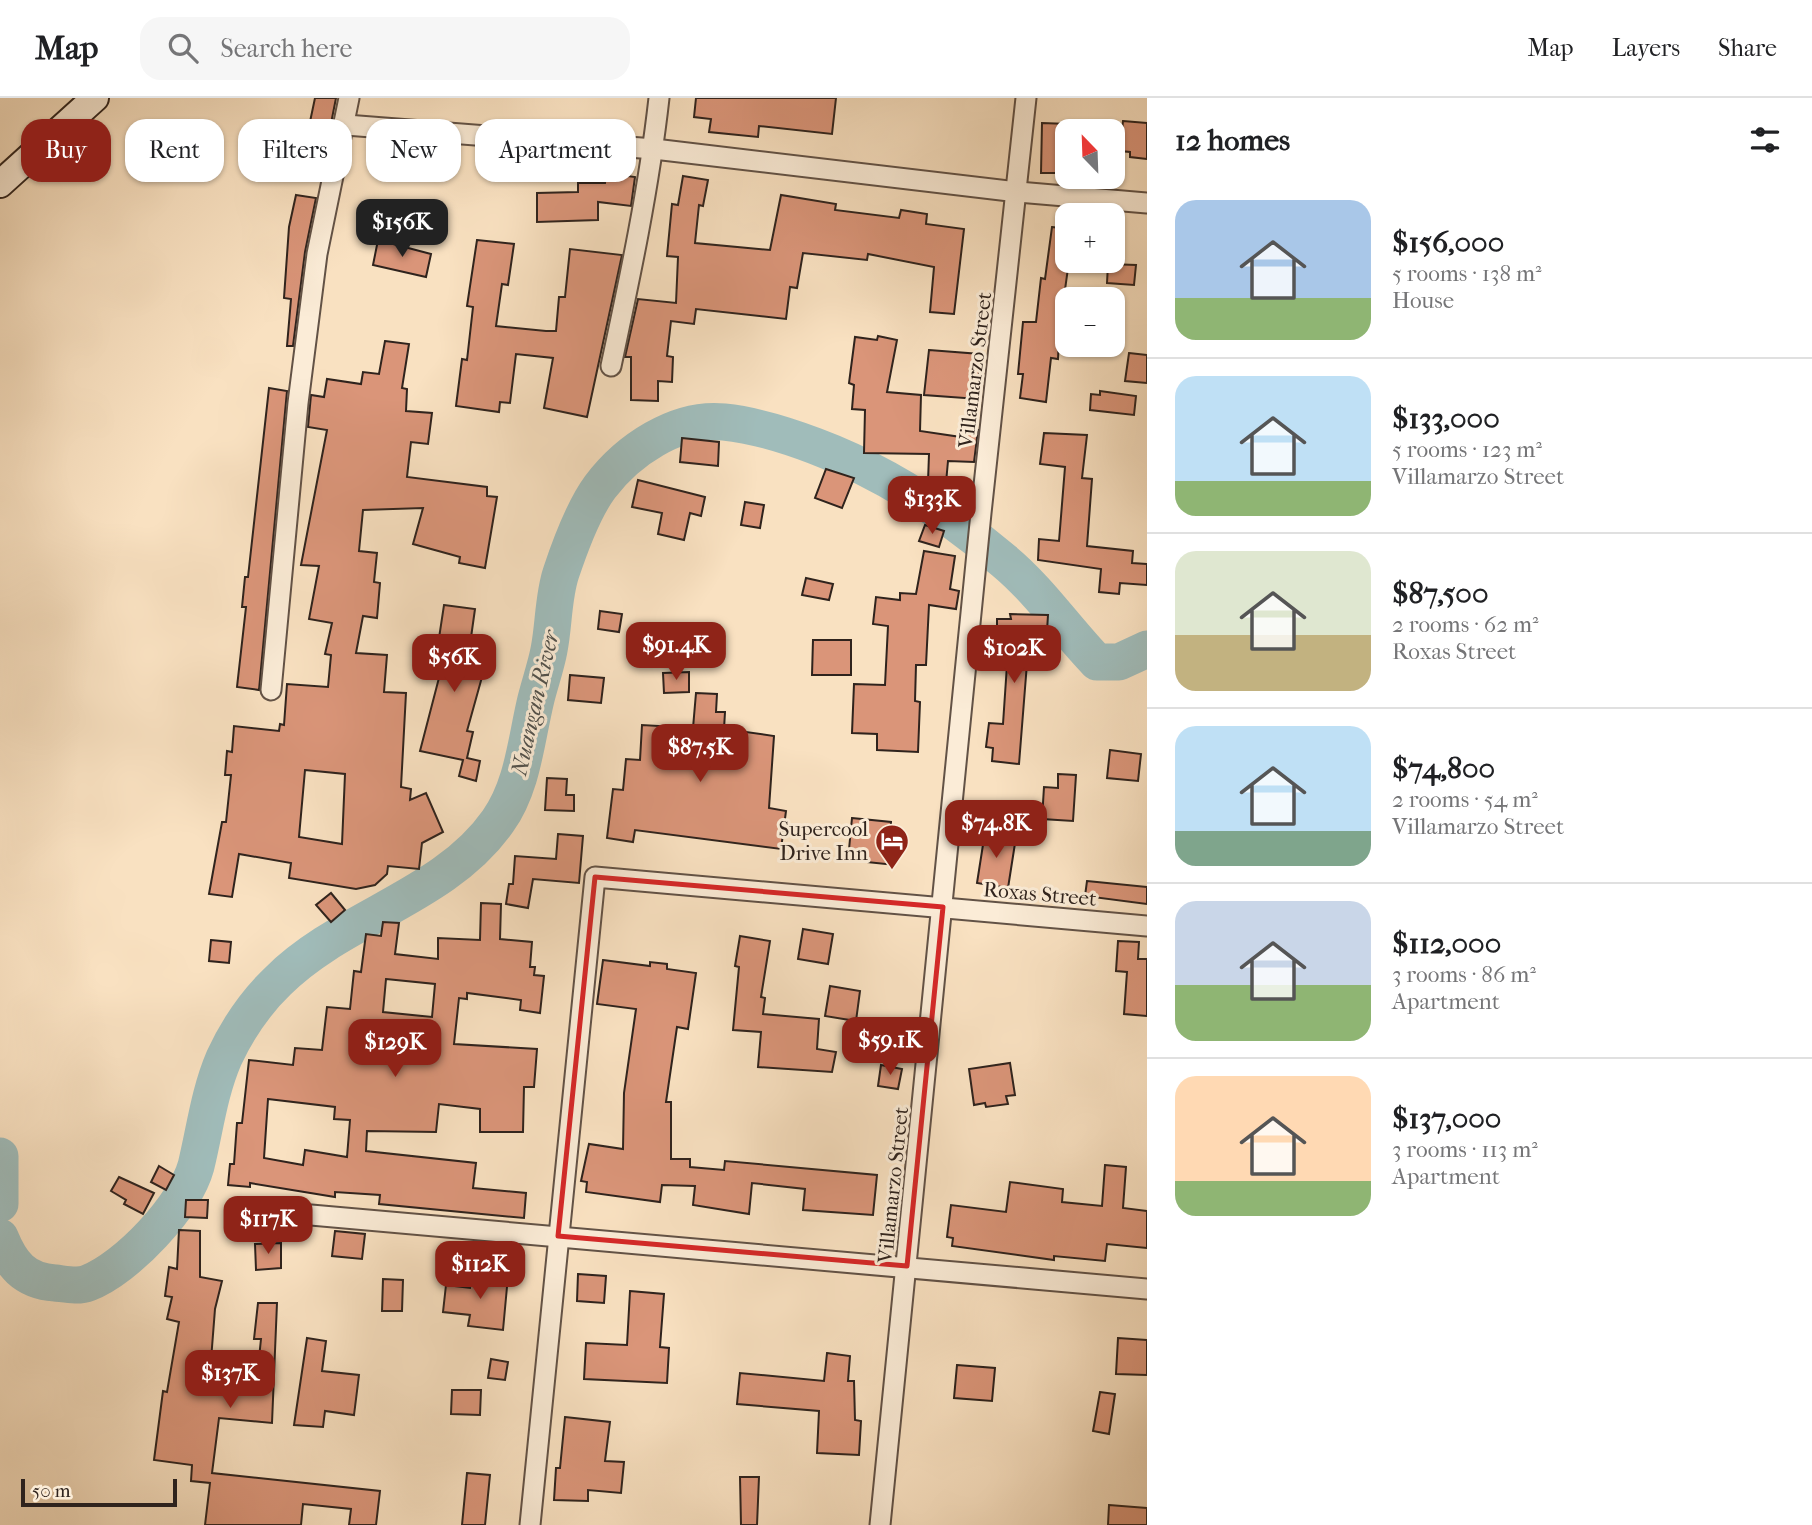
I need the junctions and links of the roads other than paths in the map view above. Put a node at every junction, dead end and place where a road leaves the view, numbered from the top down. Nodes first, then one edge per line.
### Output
1 (94, 98) edge
2 (349, 98) edge
3 (659, 98) edge
4 (1026, 98) edge
5 (347, 119) edge
6 (352, 125) edge
7 (654, 149) junction
8 (333, 182) edge
9 (0, 184) edge
10 (1018, 192) junction
11 (1147, 203) edge
12 (611, 366) dead end
13 (271, 690) dead end
14 (943, 907) junction
15 (1147, 926) edge
16 (312, 1215) dead end
17 (558, 1236) junction
18 (907, 1266) junction
19 (1147, 1289) edge
20 (530, 1525) edge
21 (880, 1525) edge

1 - 9 main road
2 - 5 street
3 - 7 street
4 - 10 street, Villamarzo Street
6 - 7 street
7 - 10 street
7 - 12 street
8 - 13 street
10 - 11 street
10 - 14 street, Villamarzo Street
14 - 15 street, Roxas Street
14 - 17 street, Roxas Street
14 - 18 street, Villamarzo Street
16 - 17 street
17 - 18 street
17 - 20 street
18 - 19 street
18 - 21 street, Villamarzo Street

